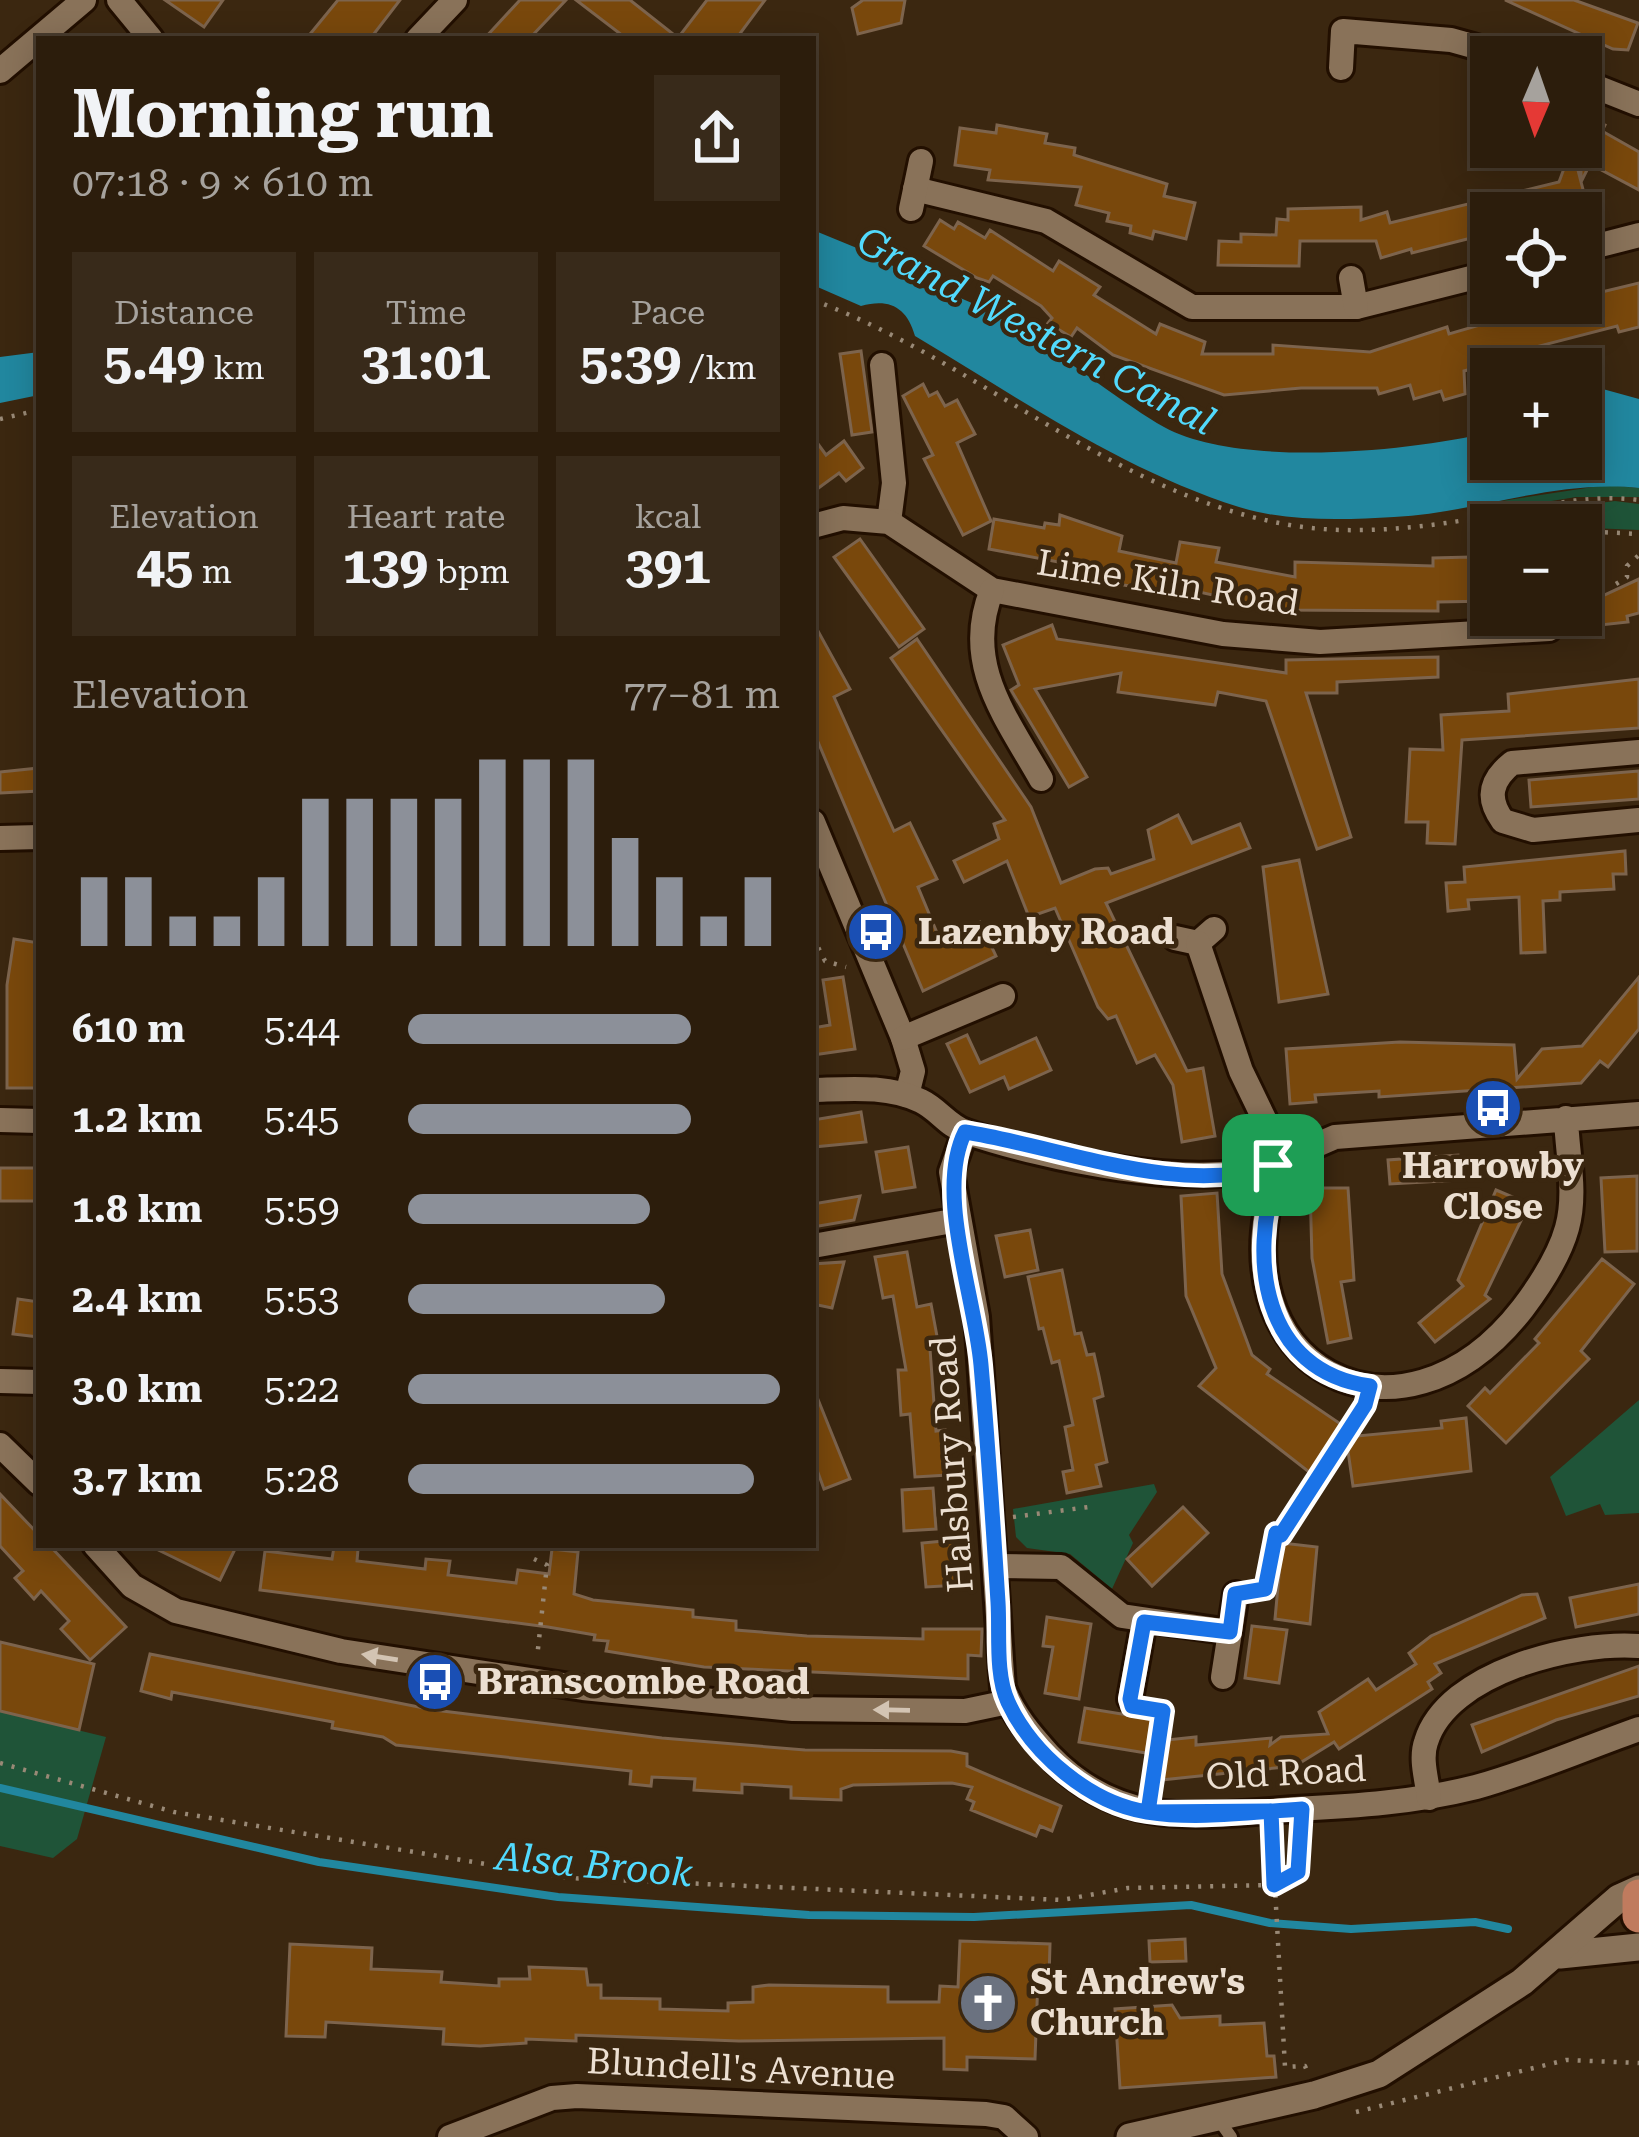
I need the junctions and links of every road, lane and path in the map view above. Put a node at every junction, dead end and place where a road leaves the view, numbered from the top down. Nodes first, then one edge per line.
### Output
1 (84, 0) edge
2 (119, 0) edge
3 (455, 0) edge
4 (41, 36) edge
5 (149, 36) edge
6 (421, 36) edge
7 (36, 40) edge
8 (1470, 45) edge
9 (1341, 68) dead end
10 (0, 70) edge
11 (1602, 89) edge
12 (1639, 104) edge
13 (921, 161) dead end
14 (1639, 235) edge
15 (1602, 245) edge
16 (1351, 278) dead end
17 (1470, 278) edge
18 (816, 301) edge
19 (1356, 307) junction
20 (881, 365) dead end
21 (36, 411) edge
22 (0, 419) edge
23 (1639, 500) edge
24 (1544, 504) edge
25 (1470, 519) edge
26 (889, 522) junction
27 (816, 525) edge
28 (1602, 532) edge
29 (1639, 534) edge
30 (1639, 555) edge
31 (1616, 584) dead end
32 (992, 590) junction
33 (1470, 631) edge
34 (1551, 636) edge
35 (1555, 655) dead end
36 (1639, 752) edge
37 (1041, 779) dead end
38 (1639, 820) edge
39 (816, 829) edge
40 (36, 837) edge
41 (0, 838) edge
42 (1196, 937) dead end
43 (816, 943) edge
44 (875, 966) junction
45 (1003, 996) dead end
46 (903, 1038) junction
47 (816, 1090) edge
48 (907, 1095) junction
49 (1639, 1114) edge
50 (1566, 1118) junction
51 (0, 1120) edge
52 (36, 1121) edge
53 (965, 1132) junction
54 (1278, 1162) junction
55 (958, 1220) junction
56 (816, 1245) edge
57 (1, 1382) edge
58 (36, 1382) edge
59 (1370, 1386) junction
60 (0, 1445) edge
61 (36, 1480) edge
62 (1096, 1506) dead end
63 (993, 1518) junction
64 (98, 1548) edge
65 (534, 1559) dead end
66 (996, 1566) junction
67 (1235, 1594) joint
68 (1144, 1622) junction
69 (1230, 1632) junction
70 (1639, 1646) edge
71 (1222, 1677) dead end
72 (534, 1681) junction
73 (1130, 1699) joint
74 (1008, 1702) junction
75 (1639, 1729) edge
76 (0, 1763) edge
77 (1429, 1798) junction
78 (1302, 1809) junction
79 (1271, 1811) junction
80 (1148, 1812) junction
81 (1274, 1885) junction
82 (1639, 1892) edge
83 (1639, 1916) edge
84 (1639, 1947) edge
85 (1557, 1956) junction
86 (1639, 2063) edge
87 (1314, 2095) junction
88 (1354, 2112) dead end
89 (1223, 2126) edge
90 (450, 2137) edge
91 (1026, 2137) edge
92 (1130, 2137) edge

1 - 4 street
2 - 5 street
3 - 6 street
7 - 10 street
8 - 9 street
11 - 12 street
13 - 19 street
14 - 15 street
16 - 19 street
17 - 19 street
18 - 25 path
20 - 26 street
21 - 22 path
23 - 24 path
26 - 27 street
26 - 32 street, Lime Kiln Road
28 - 29 path
30 - 31 path
32 - 33 street, Lime Kiln Road
32 - 37 street, Lime Kiln Road
34 - 35 street, Lime Kiln Road
36 - 38 street
39 - 44 street
40 - 41 street
42 - 54 street
43 - 44 path
44 - 46 street
45 - 46 street
46 - 48 street
47 - 48 street
48 - 53 street
49 - 50 street
50 - 54 street
50 - 59 street
51 - 52 street
53 - 54 street
53 - 55 street, Halsbury Road
54 - 59 street
55 - 56 street
55 - 63 street, Halsbury Road
57 - 58 street
59 - 67 path
60 - 61 street
62 - 63 path
63 - 66 street, Halsbury Road
72 -> 64 street
65 - 72 path
66 - 68 street
66 - 74 street, Halsbury Road
67 - 69 street
68 - 69 street
68 - 73 street
69 - 71 street
70 - 77 street
74 -> 72 street
73 - 80 path
74 - 80 street
75 - 77 street, Old Road
76 - 81 path
77 - 78 street, Old Road
78 - 79 street, Old Road
78 - 81 path
79 - 80 street, Old Road
79 - 81 path
81 - 87 path
82 - 83 main road
82 - 85 street
84 - 85 street
85 - 87 street
86 - 88 path
87 - 89 street
89 - 92 street
90 - 91 street, Blundell's Avenue

